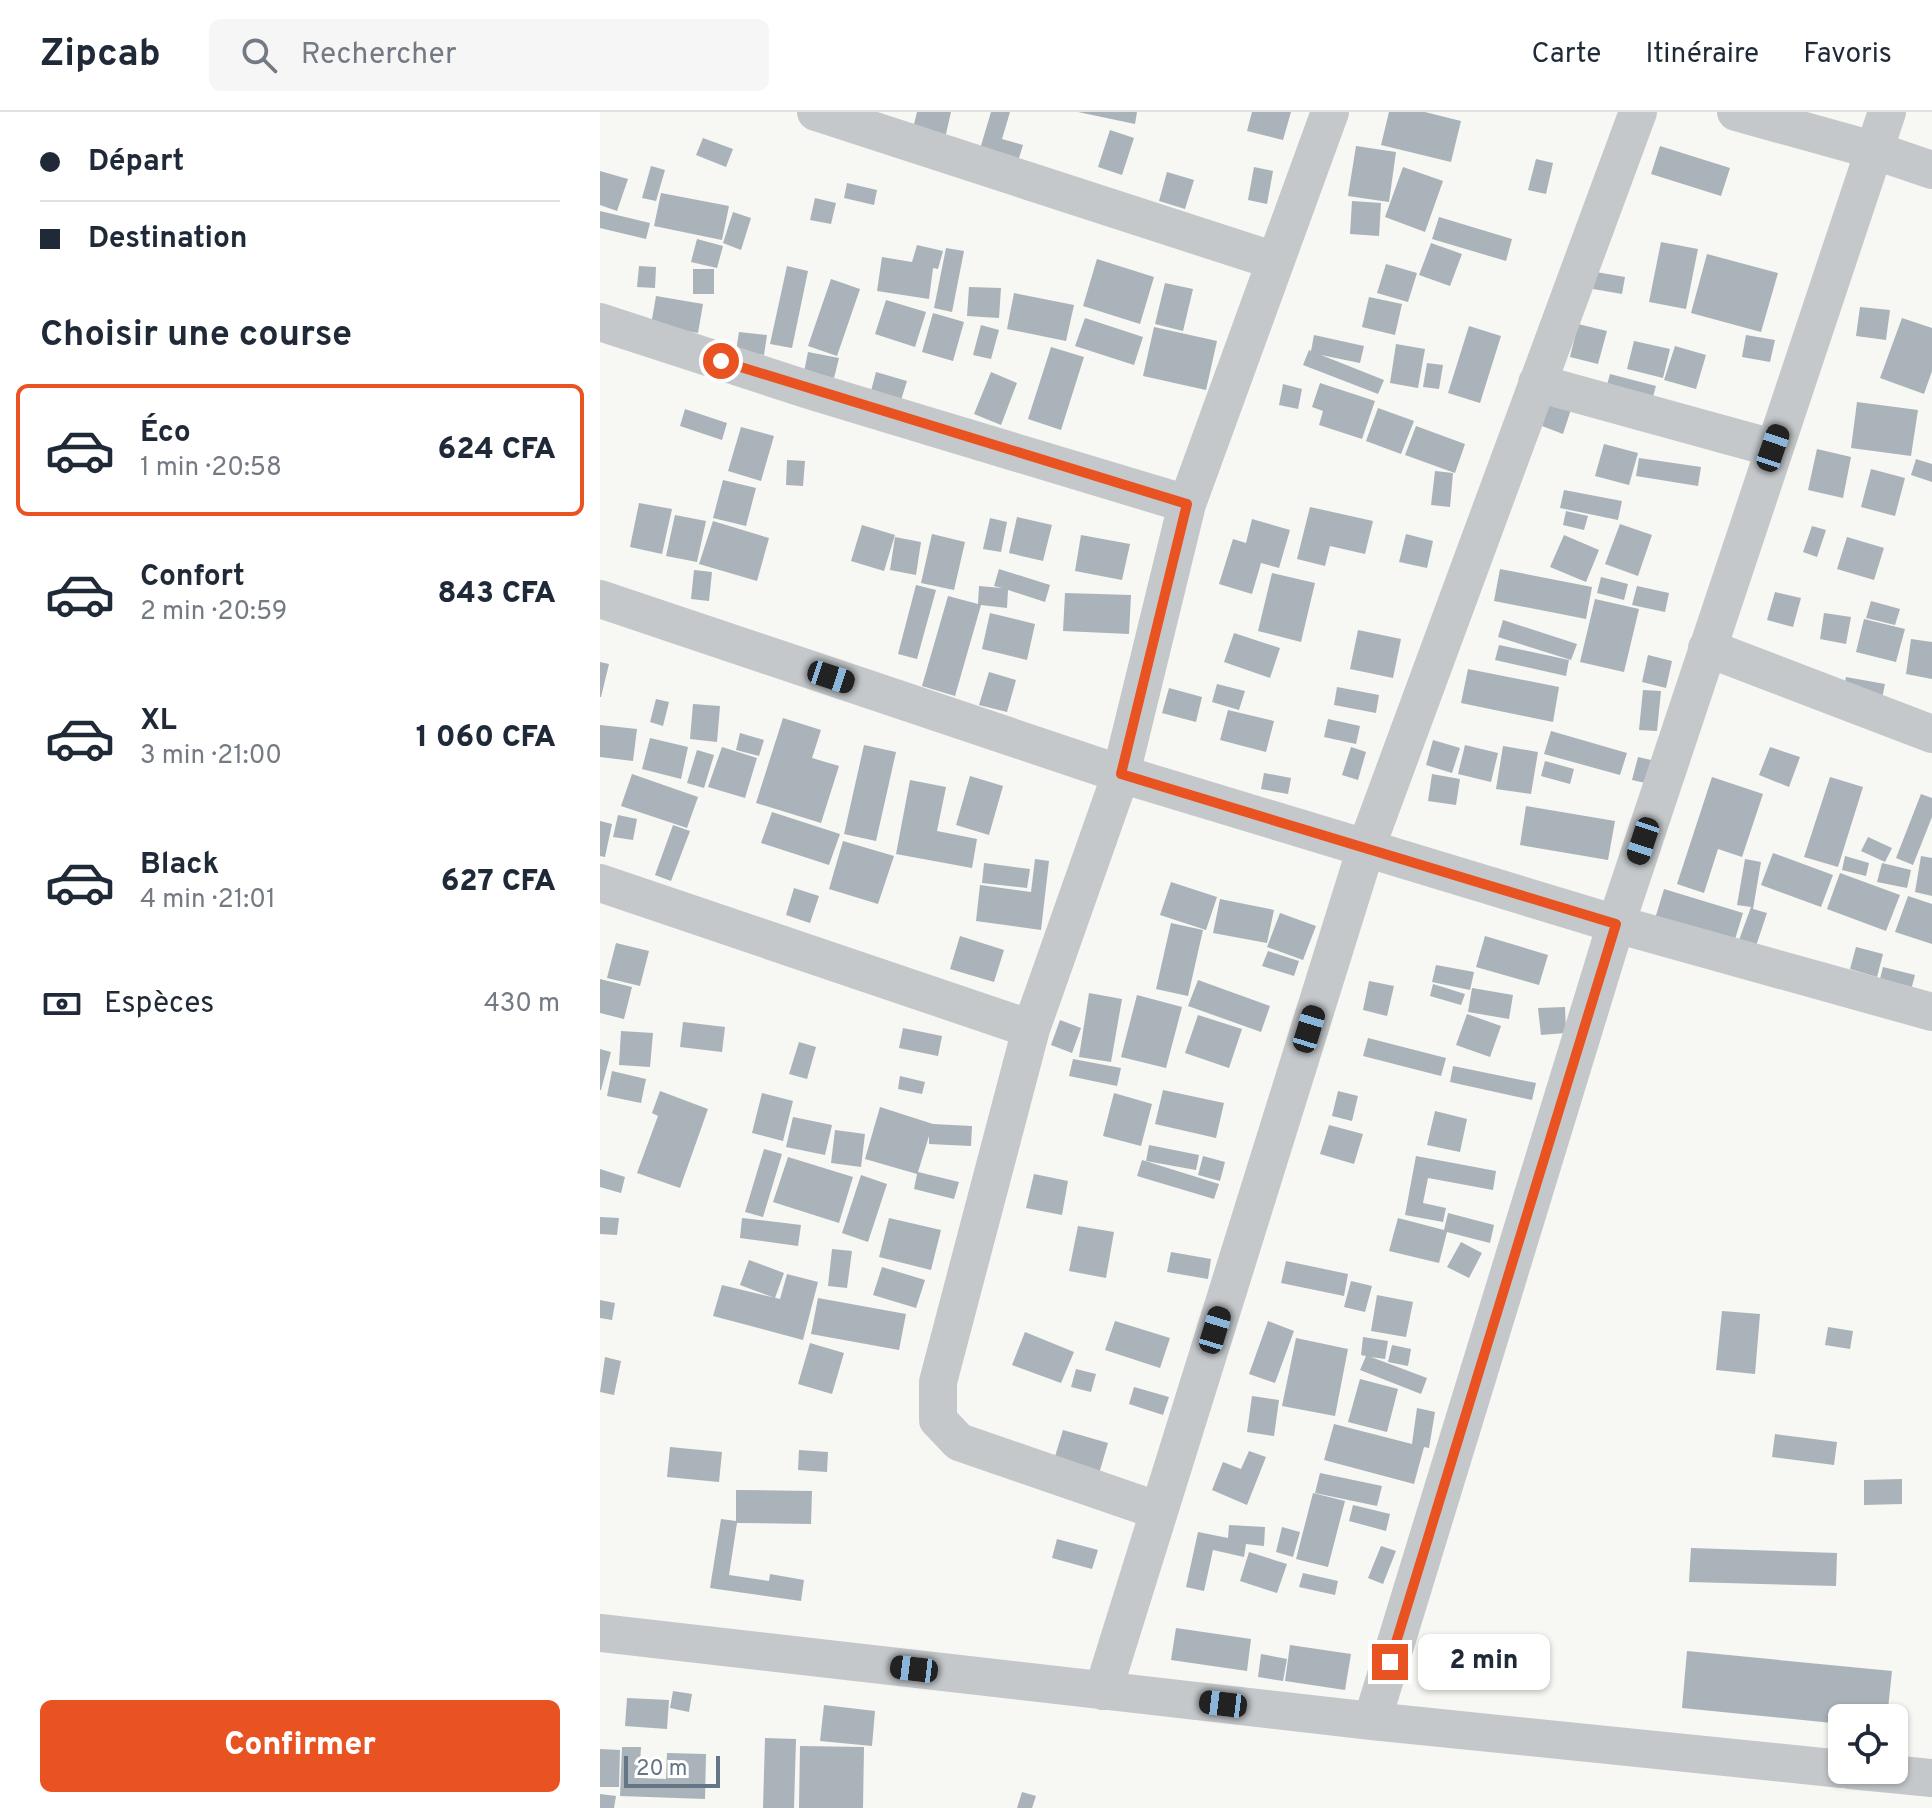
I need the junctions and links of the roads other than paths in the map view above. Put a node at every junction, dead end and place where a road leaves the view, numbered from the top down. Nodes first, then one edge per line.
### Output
1 (816, 112) edge
2 (1330, 112) edge
3 (1638, 112) edge
4 (1736, 112) edge
5 (1887, 112) edge
6 (1873, 150) junction
7 (1932, 170) edge
8 (1275, 261) junction
9 (600, 322) edge
10 (1537, 383) junction
11 (1773, 448) junction
12 (1187, 504) junction
13 (600, 599) edge
14 (1707, 648) junction
15 (1932, 734) edge
16 (1121, 774) junction
17 (1366, 848) junction
18 (600, 883) edge
19 (1616, 924) junction
20 (1932, 1012) edge
21 (1031, 1029) junction
22 (1159, 1511) junction
23 (600, 1633) edge
24 (1103, 1691) junction
25 (1372, 1721) junction
26 (1828, 1768) edge
27 (1908, 1776) edge
28 (1932, 1778) edge

1 - 8 street
2 - 8 street
3 - 10 street
4 - 6 street
5 - 6 street
6 - 7 street
6 - 11 street
8 - 12 street
9 - 12 street
10 - 11 street
10 - 17 street
11 - 14 street
12 - 16 street
13 - 16 street
14 - 15 street
14 - 19 street
16 - 17 street
16 - 21 street
17 - 19 street
17 - 22 street
18 - 21 street
19 - 20 street
19 - 25 street
21 - 22 street
22 - 24 street
23 - 24 street
24 - 25 street
25 - 26 street
27 - 28 street

